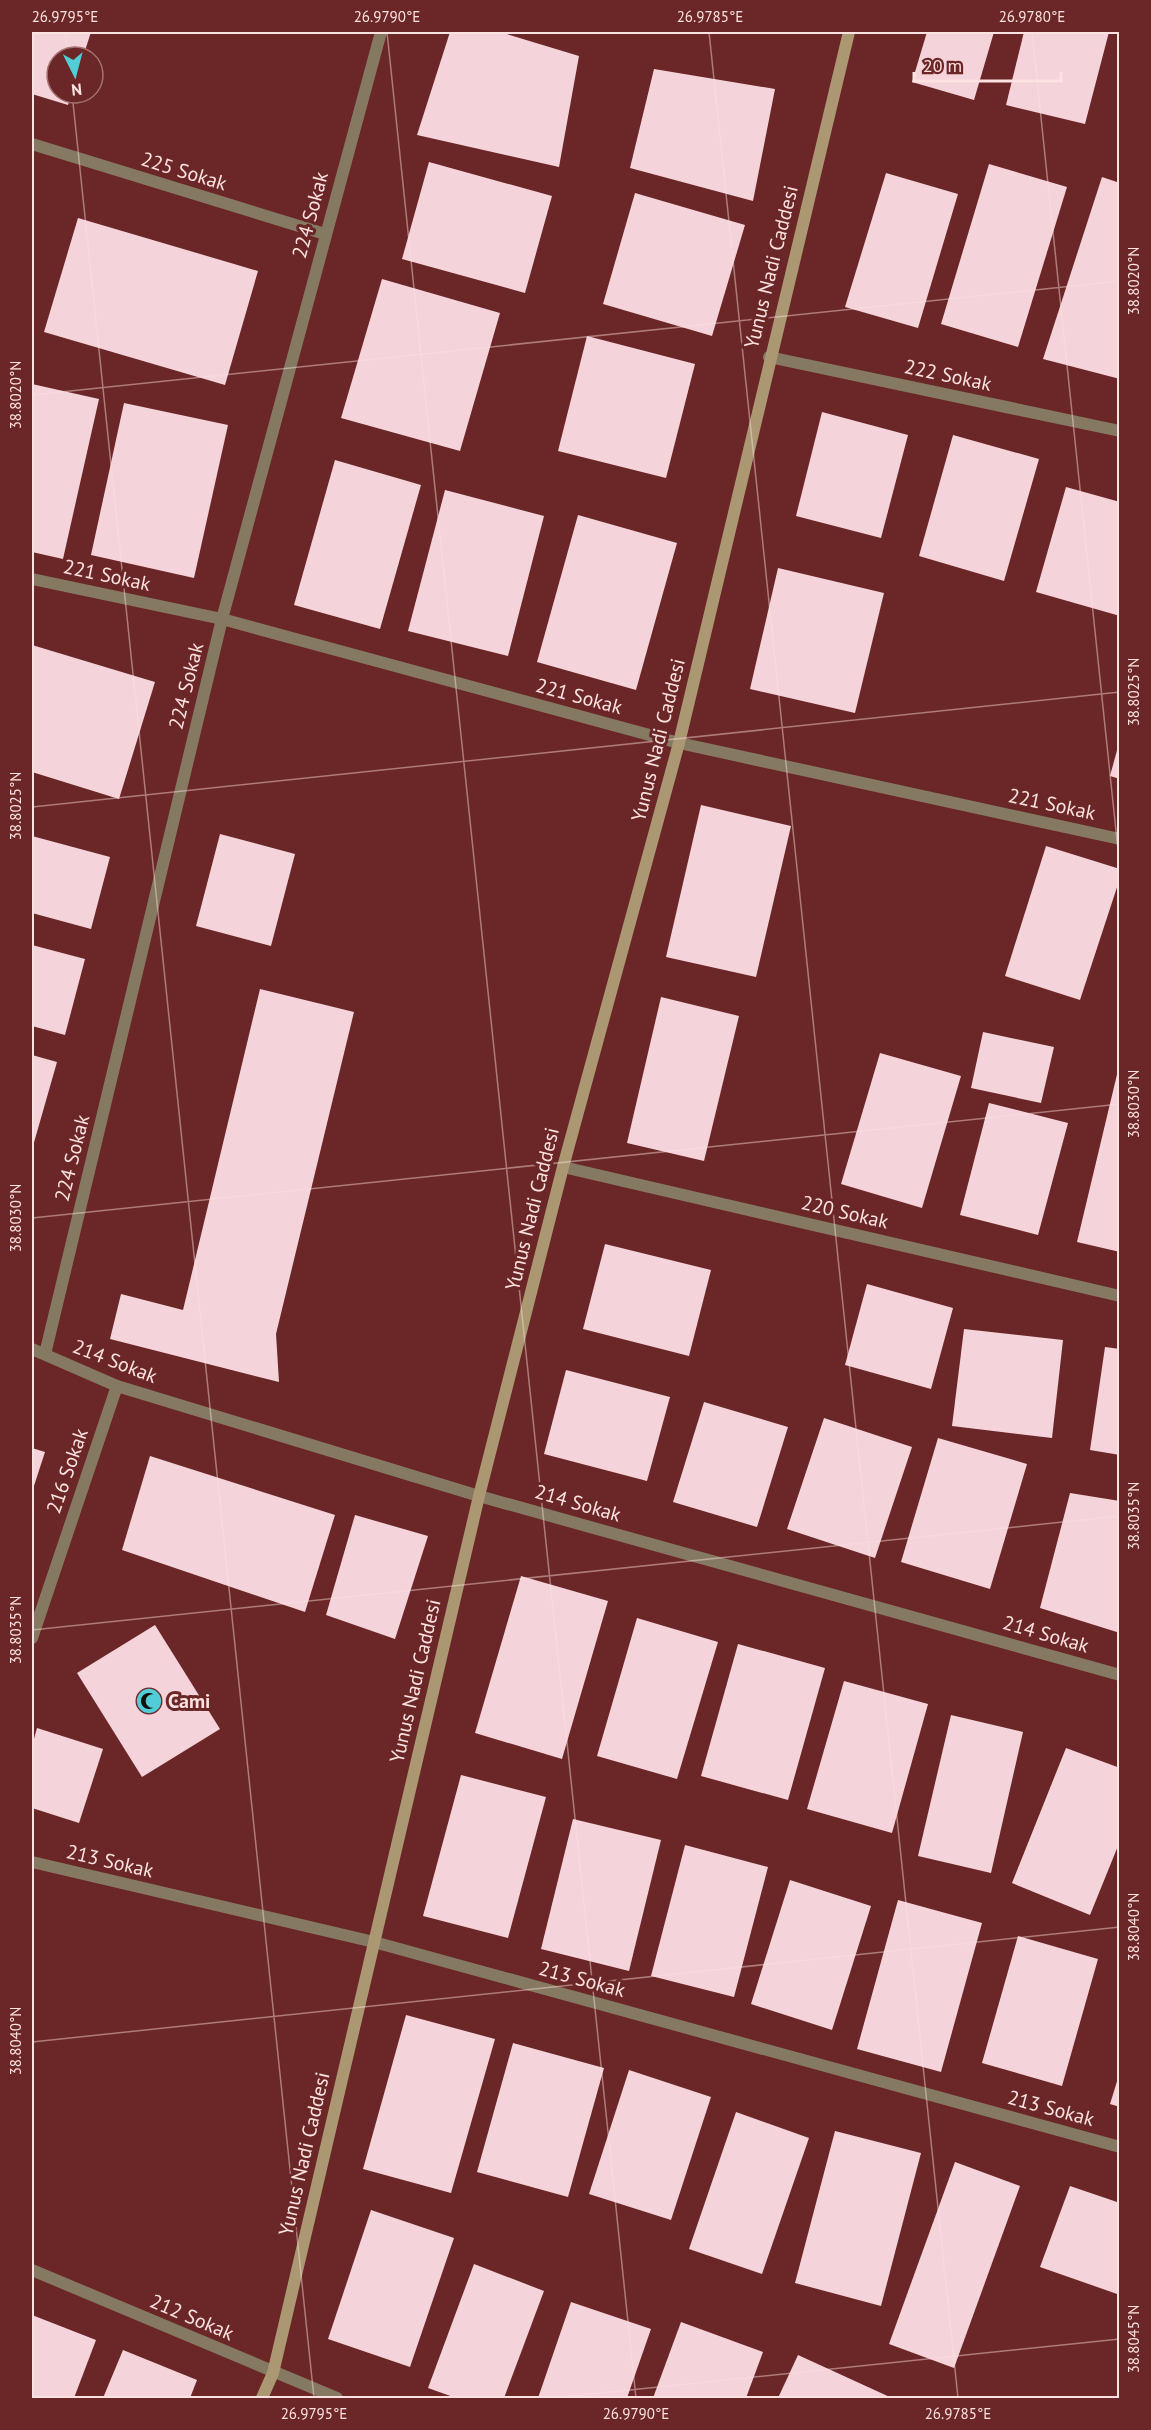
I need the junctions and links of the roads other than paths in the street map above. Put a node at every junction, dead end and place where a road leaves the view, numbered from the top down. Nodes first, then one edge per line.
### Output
1 (381, 32) edge
2 (849, 32) edge
3 (32, 144) edge
4 (325, 234) junction
5 (769, 357) junction
6 (1119, 430) edge
7 (32, 579) edge
8 (222, 620) junction
9 (679, 743) junction
10 (1119, 839) edge
11 (563, 1167) junction
12 (1119, 1296) edge
13 (32, 1349) edge
14 (45, 1354) junction
15 (117, 1386) junction
16 (479, 1496) junction
17 (32, 1638) edge
18 (1119, 1675) edge
19 (32, 1862) edge
20 (374, 1942) junction
21 (1119, 2147) edge
22 (32, 2270) edge
23 (273, 2373) junction
24 (262, 2398) edge
25 (337, 2398) edge

1 - 4 street, 224 Sokak
2 - 5 street, Yunus Nadi Caddesi
3 - 4 street, 225 Sokak
4 - 8 street, 224 Sokak
5 - 6 street, 222 Sokak
5 - 9 street, Yunus Nadi Caddesi
7 - 8 street, 221 Sokak
8 - 9 street, 221 Sokak
8 - 14 street, 224 Sokak
9 - 10 street, 221 Sokak
9 - 11 street, Yunus Nadi Caddesi
11 - 12 street, 220 Sokak
11 - 16 street, Yunus Nadi Caddesi
13 - 14 street, 214 Sokak
14 - 15 street, 214 Sokak
15 - 16 street, 214 Sokak
15 - 17 street, 216 Sokak
16 - 18 street, 214 Sokak
16 - 20 street, Yunus Nadi Caddesi
19 - 20 street, 213 Sokak
20 - 21 street, 213 Sokak
20 - 23 street, Yunus Nadi Caddesi
22 - 23 street, 212 Sokak
23 - 24 street, Yunus Nadi Caddesi
23 - 25 street, 212 Sokak

